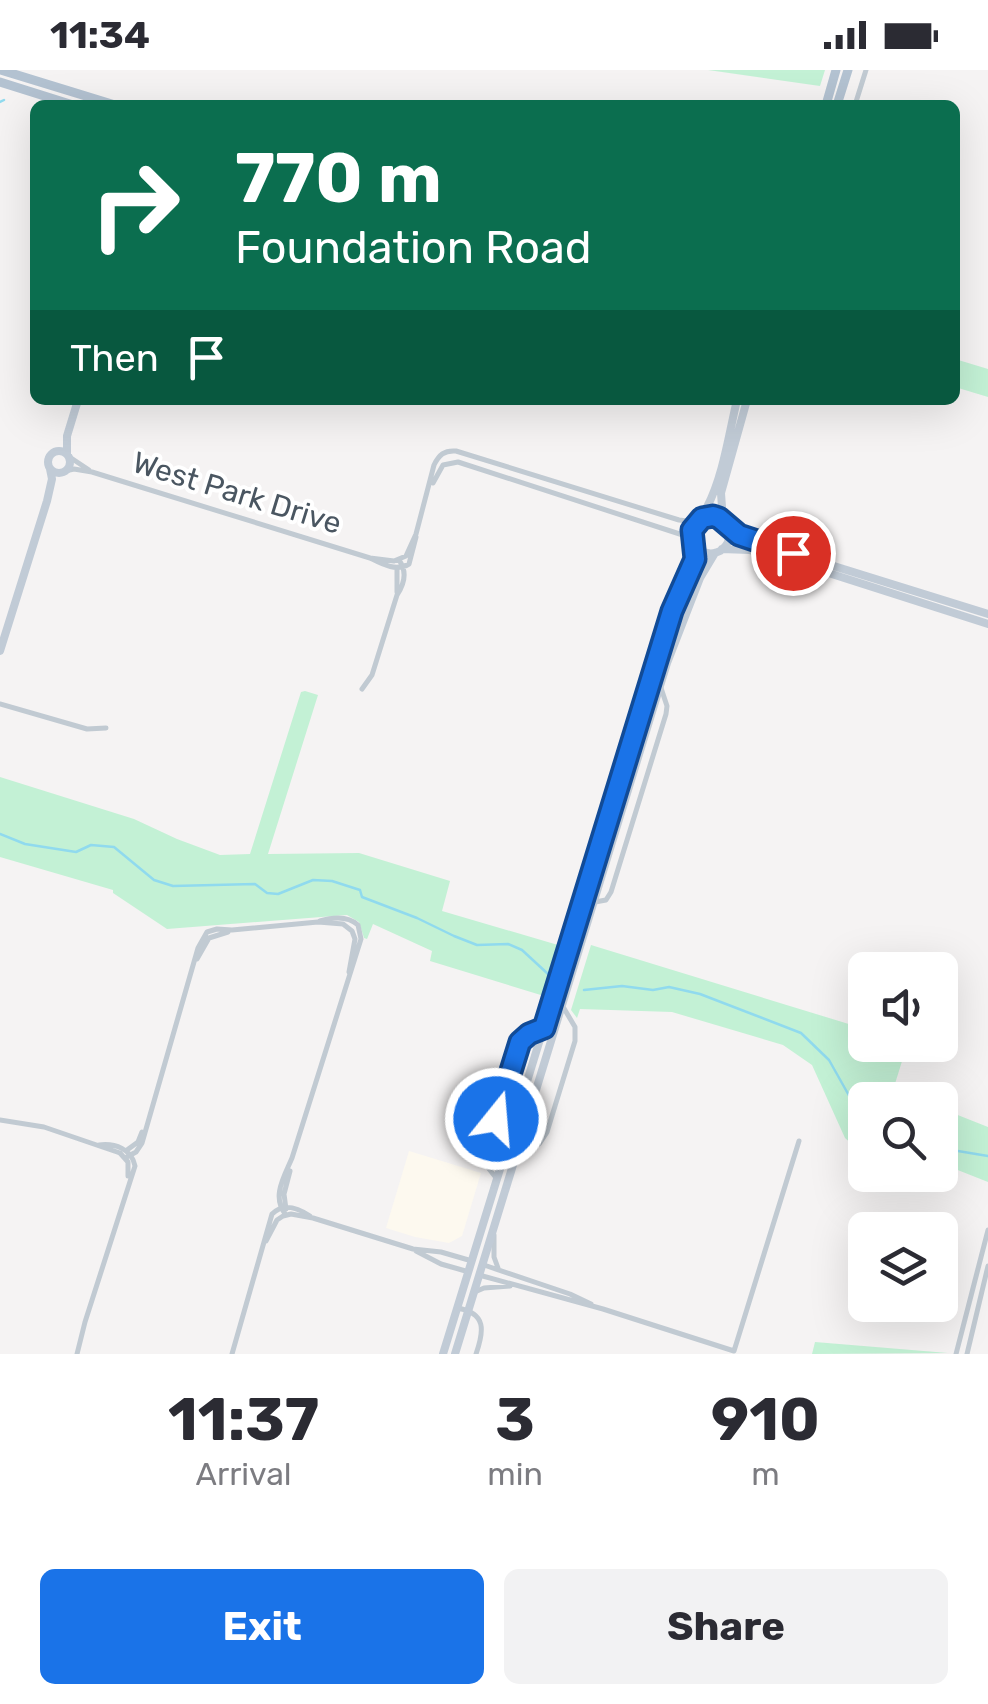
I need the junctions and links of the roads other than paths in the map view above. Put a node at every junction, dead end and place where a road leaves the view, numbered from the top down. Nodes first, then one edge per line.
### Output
1 (0, 70) edge
2 (836, 70) edge
3 (848, 70) edge
4 (866, 70) edge
5 (0, 82) edge
6 (56, 100) edge
7 (98, 100) edge
8 (827, 100) edge
9 (839, 100) edge
10 (857, 100) edge
11 (77, 405) edge
12 (737, 405) edge
13 (747, 405) edge
14 (74, 415) junction
15 (54, 452) junction
16 (442, 454) junction
17 (68, 455) junction
18 (445, 464) junction
19 (50, 468) junction
20 (64, 471) junction
21 (92, 472) junction
22 (571, 486) junction
23 (430, 490) junction
24 (568, 497) junction
25 (46, 501) junction
26 (696, 522) junction
27 (726, 524) junction
28 (692, 539) junction
29 (719, 551) junction
30 (792, 557) junction
31 (400, 565) junction
32 (988, 614) edge
33 (988, 624) edge
34 (4, 625) edge
35 (0, 651) edge
36 (660, 686) junction
37 (362, 689) dead end
38 (0, 704) edge
39 (106, 728) dead end
40 (584, 898) junction
41 (595, 902) junction
42 (562, 1005) junction
43 (544, 1028) junction
44 (0, 1120) edge
45 (800, 1140) dead end
46 (518, 1151) junction
47 (128, 1154) junction
48 (512, 1169) junction
49 (497, 1179) junction
50 (284, 1210) junction
51 (494, 1227) junction
52 (988, 1230) edge
53 (413, 1249) junction
54 (472, 1261) junction
55 (483, 1264) junction
56 (988, 1266) edge
57 (468, 1272) junction
58 (500, 1272) junction
59 (479, 1275) junction
60 (973, 1285) junction
61 (518, 1286) junction
62 (982, 1288) junction
63 (474, 1293) junction
64 (458, 1308) junction
65 (602, 1309) junction
66 (468, 1310) junction
67 (959, 1341) junction
68 (969, 1342) junction
69 (444, 1351) edge
70 (734, 1352) edge
71 (75, 1354) edge
72 (232, 1354) edge
73 (435, 1354) edge
74 (455, 1354) edge
75 (476, 1354) edge
76 (956, 1354) edge
77 (967, 1354) edge

1 - 7 main road
2 - 8 main road
3 - 9 main road
4 - 10 street
5 - 6 main road
11 - 14 main road
12 - 26 main road
13 - 27 main road
14 - 15 main road
14 - 17 main road
15 - 17 main road
15 - 19 main road
16 - 18 street
16 - 22 street
16 - 23 street
17 - 20 main road
17 - 21 street, West Park Drive
18 - 23 street
18 - 24 street
19 - 20 main road
19 - 25 main road
20 - 21 street, West Park Drive
20 - 25 main road
21 - 31 street, West Park Drive
22 - 24 street
22 - 26 street
23 - 31 street
24 - 28 street
25 - 34 main road
26 - 27 main road
26 - 28 main road
27 - 29 main road
27 - 30 main road
28 - 29 main road
28 - 40 main road
29 - 30 main road
29 - 36 main road
30 - 32 main road
30 - 33 main road
31 - 37 street
34 - 35 main road
36 - 41 main road
36 - 41 street
38 - 39 street
40 - 41 main road
40 - 43 main road
41 - 42 main road
42 - 46 main road
42 - 46 street
43 - 49 main road
43 - 49 street
44 - 47 street
45 - 70 street
46 - 48 main road
47 - 50 street
47 - 71 street
48 - 49 main road
48 - 51 main road
49 - 54 main road
50 - 53 street
50 - 72 street
51 - 55 main road
51 - 58 street
52 - 60 street
53 - 54 street
53 - 57 street
54 - 55 main road
54 - 57 main road
55 - 58 street
55 - 59 main road
56 - 62 street
57 - 59 main road
57 - 64 main road
58 - 65 street
59 - 61 street
59 - 63 main road
60 - 62 street
60 - 67 street
61 - 63 street
61 - 65 street
62 - 68 street
63 - 66 main road
64 - 66 street
64 - 69 main road
65 - 70 street
66 - 74 main road
66 - 75 street
67 - 68 street
67 - 76 street
68 - 77 street
69 - 73 street

